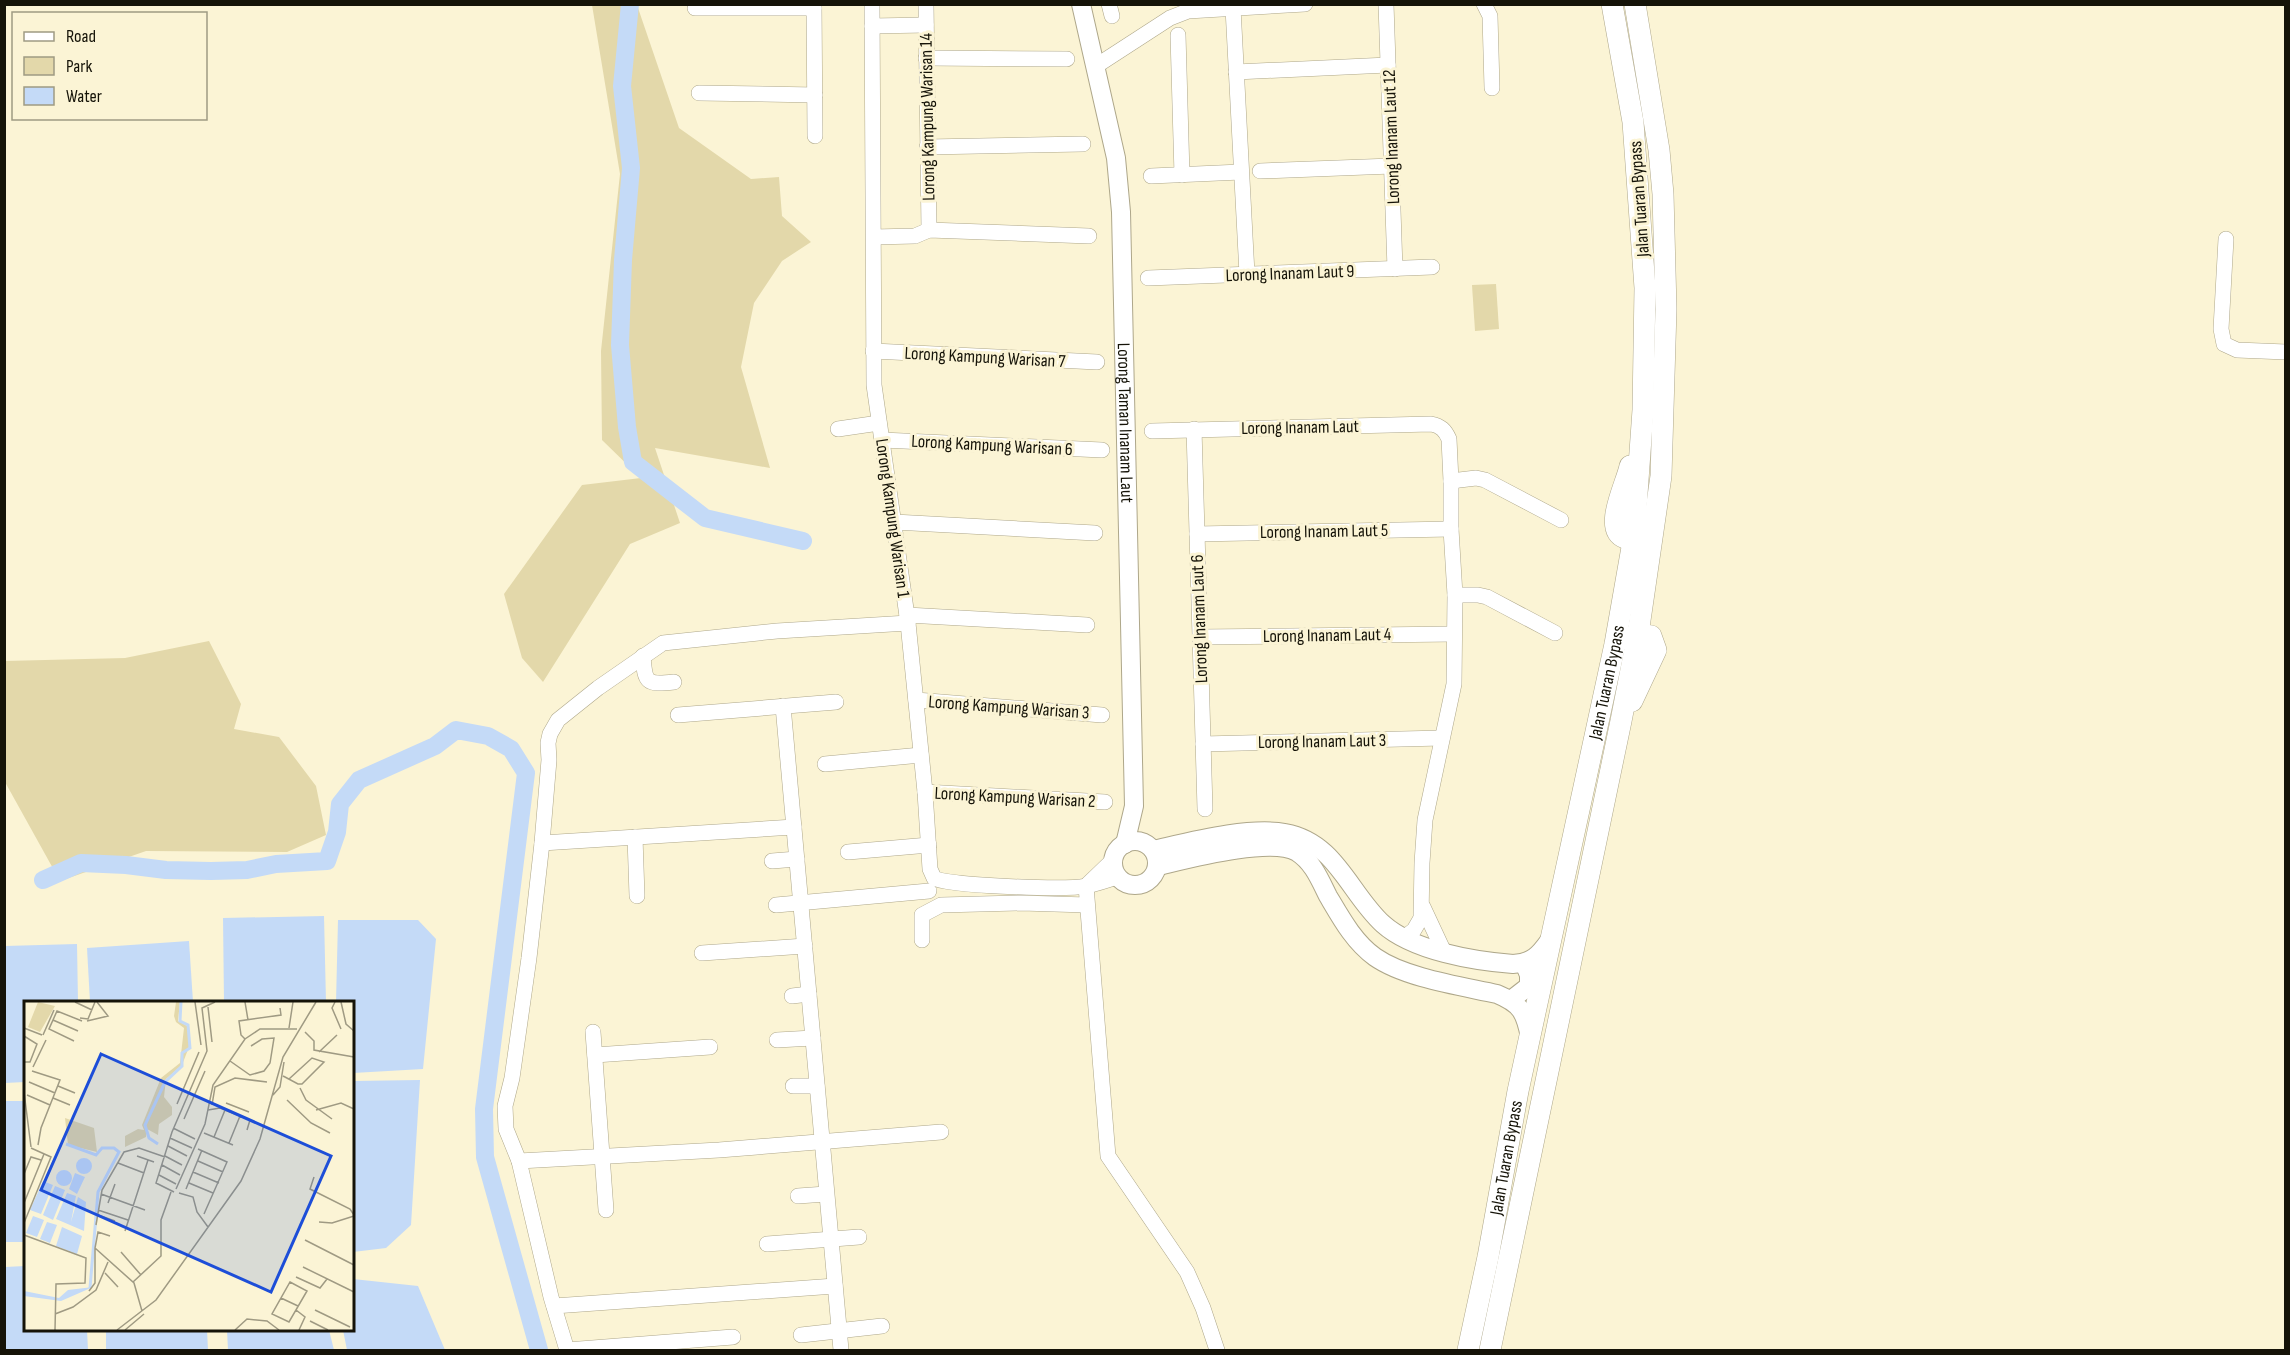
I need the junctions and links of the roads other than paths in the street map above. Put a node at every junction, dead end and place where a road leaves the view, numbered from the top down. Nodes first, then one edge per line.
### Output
1 (872, 4) edge
2 (926, 4) edge
3 (1081, 4) edge
4 (1305, 4) edge
5 (1386, 4) edge
6 (1484, 4) edge
7 (1612, 4) edge
8 (1635, 4) edge
9 (814, 6) edge
10 (695, 8) dead end
11 (1233, 8) junction
12 (926, 25) junction
13 (872, 26) junction
14 (1178, 35) dead end
15 (926, 58) junction
16 (1067, 59) dead end
17 (1388, 65) junction
18 (1096, 66) junction
19 (1236, 72) junction
20 (1492, 88) dead end
21 (699, 93) dead end
22 (815, 94) junction
23 (815, 136) dead end
24 (1083, 144) dead end
25 (927, 147) junction
26 (1392, 166) junction
27 (1260, 171) dead end
28 (1241, 172) junction
29 (1182, 175) junction
30 (1151, 176) dead end
31 (928, 230) junction
32 (1089, 236) dead end
33 (874, 237) junction
34 (2226, 239) dead end
35 (1432, 267) dead end
36 (1395, 269) junction
37 (1247, 274) junction
38 (1148, 279) dead end
39 (873, 351) junction
40 (2286, 352) edge
41 (1097, 362) dead end
42 (879, 423) junction
43 (838, 429) dead end
44 (1194, 429) junction
45 (1152, 431) dead end
46 (882, 440) junction
47 (1102, 450) dead end
48 (1661, 476) junction
49 (1451, 481) junction
50 (1561, 520) dead end
51 (894, 522) junction
52 (1451, 529) junction
53 (1095, 532) dead end
54 (1197, 534) junction
55 (1634, 536) junction
56 (1455, 596) junction
57 (907, 619) junction
58 (1088, 625) dead end
59 (1555, 633) dead end
60 (1454, 634) junction
61 (1638, 634) junction
62 (1200, 637) junction
63 (1615, 644) junction
64 (643, 656) junction
65 (674, 682) dead end
66 (916, 700) junction
67 (836, 702) dead end
68 (783, 706) junction
69 (678, 715) dead end
70 (1102, 715) dead end
71 (1442, 738) junction
72 (1203, 744) junction
73 (921, 755) junction
74 (825, 764) dead end
75 (789, 774) junction
76 (773, 776) dead end
77 (925, 792) junction
78 (1105, 802) dead end
79 (1134, 806) junction
80 (1205, 809) dead end
81 (794, 827) junction
82 (634, 837) junction
83 (542, 843) junction
84 (1125, 844) junction
85 (929, 845) junction
86 (848, 852) dead end
87 (1151, 853) junction
88 (797, 859) junction
89 (772, 861) dead end
90 (1115, 869) junction
91 (1086, 886) junction
92 (929, 891) dead end
93 (637, 896) dead end
94 (801, 902) junction
95 (776, 905) dead end
96 (1087, 905) junction
97 (1423, 907) junction
98 (1405, 938) junction
99 (922, 940) dead end
100 (1549, 940) junction
101 (805, 946) junction
102 (1444, 952) junction
103 (702, 953) dead end
104 (1524, 963) junction
105 (809, 994) junction
106 (792, 996) dead end
107 (1512, 1000) junction
108 (593, 1032) dead end
109 (813, 1038) junction
110 (1531, 1039) junction
111 (777, 1040) dead end
112 (710, 1047) dead end
113 (595, 1055) junction
114 (793, 1086) dead end
115 (817, 1086) junction
116 (941, 1132) dead end
117 (822, 1143) junction
118 (600, 1156) junction
119 (519, 1161) junction
120 (826, 1194) junction
121 (798, 1196) dead end
122 (606, 1210) dead end
123 (859, 1237) dead end
124 (831, 1239) junction
125 (767, 1244) dead end
126 (835, 1286) junction
127 (554, 1306) junction
128 (882, 1326) dead end
129 (840, 1331) junction
130 (801, 1335) dead end
131 (733, 1337) dead end
132 (613, 1348) edge
133 (567, 1350) edge
134 (841, 1350) edge
135 (1217, 1350) edge
136 (1468, 1350) edge
137 (1490, 1350) edge

1 - 13 street, Lorong Kampung Warisan 1
2 - 12 street, Lorong Kampung Warisan 14
3 - 18 main road, Lorong Taman Inanam Laut
4 - 11 street
5 - 17 street, Lorong Inanam Laut 12
6 - 20 street
7 - 55 highway, Jalan Tuaran Bypass
8 - 48 highway, Jalan Tuaran Bypass
9 - 10 street
9 - 22 street
11 - 18 street
11 - 19 street
12 - 13 street
12 - 15 street, Lorong Kampung Warisan 14
13 - 33 street, Lorong Kampung Warisan 1
14 - 29 street
15 - 16 street
15 - 25 street, Lorong Kampung Warisan 14
17 - 19 street
17 - 26 street, Lorong Inanam Laut 12
18 - 79 main road, Lorong Taman Inanam Laut
19 - 28 street
21 - 22 street
22 - 23 street
24 - 25 street
25 - 31 street, Lorong Kampung Warisan 14
26 - 27 street
26 - 36 street, Lorong Inanam Laut 12
28 - 29 street
28 - 37 street
29 - 30 street
31 - 32 street
31 - 33 street
33 - 39 street, Lorong Kampung Warisan 1
34 - 40 street
35 - 36 street, Lorong Inanam Laut 9
36 - 37 street, Lorong Inanam Laut 9
37 - 38 street, Lorong Inanam Laut 9
39 - 41 street, Lorong Kampung Warisan 7
39 - 42 street, Lorong Kampung Warisan 1
42 - 43 street
42 - 46 street, Lorong Kampung Warisan 1
44 - 45 street, Lorong Inanam Laut
44 - 49 street, Lorong Inanam Laut
44 - 54 street, Lorong Inanam Laut 6
46 - 47 street, Lorong Kampung Warisan 6
46 - 51 street, Lorong Kampung Warisan 1
48 - 55 highway
48 - 61 highway, Jalan Tuaran Bypass
49 - 50 street
49 - 52 street
51 - 53 street
51 - 57 street, Lorong Kampung Warisan 1
52 - 54 street, Lorong Inanam Laut 5
52 - 56 street
54 - 62 street, Lorong Inanam Laut 6
55 - 63 highway, Jalan Tuaran Bypass
56 - 59 street
56 - 60 street
57 - 58 street
57 - 64 street
57 - 66 street, Lorong Kampung Warisan 1
60 - 62 street, Lorong Inanam Laut 4
60 - 71 street
61 - 63 highway
61 - 137 highway, Jalan Tuaran Bypass
62 - 72 street, Lorong Inanam Laut 6
63 - 100 highway, Jalan Tuaran Bypass
64 - 65 street
64 - 83 street
66 - 70 street, Lorong Kampung Warisan 3
66 - 73 street, Lorong Kampung Warisan 1
67 - 68 street
68 - 69 street
68 - 75 street
71 - 72 street, Lorong Inanam Laut 3
71 - 97 street
72 - 80 street, Lorong Inanam Laut 6
73 - 74 street
73 - 77 street, Lorong Kampung Warisan 1
75 - 76 street
75 - 81 street
77 - 78 street, Lorong Kampung Warisan 2
77 - 85 street, Lorong Kampung Warisan 1
79 - 84 main road, Lorong Taman Inanam Laut
79 - 87 main road
81 - 82 street
81 - 88 street
82 - 83 street
82 - 93 street
83 - 119 street
84 - 87 main road
84 - 90 main road
85 - 86 street
85 - 91 street, Lorong Kampung Warisan 1
87 - 90 main road
87 - 98 main road
87 - 107 main road
88 - 89 street
88 - 94 street
90 - 91 street, Lorong Kampung Warisan 1
91 - 96 street
92 - 94 street
94 - 95 street
94 - 101 street
96 - 99 street
96 - 135 street
97 - 98 street
97 - 102 street
98 - 102 main road
100 - 104 main road
100 - 110 highway, Jalan Tuaran Bypass
101 - 103 street
101 - 105 street
102 - 104 main road
104 - 107 main road
105 - 106 street
105 - 109 street
107 - 110 main road
108 - 113 street
109 - 111 street
109 - 115 street
110 - 136 highway, Jalan Tuaran Bypass
112 - 113 street
113 - 118 street
114 - 115 street
115 - 117 street
116 - 117 street
117 - 118 street
117 - 120 street
118 - 119 street
118 - 122 street
119 - 127 street
120 - 121 street
120 - 124 street
123 - 124 street
124 - 125 street
124 - 126 street
126 - 127 street
126 - 129 street
127 - 133 street
128 - 129 street
129 - 130 street
129 - 134 street
131 - 132 street
132 - 133 street

